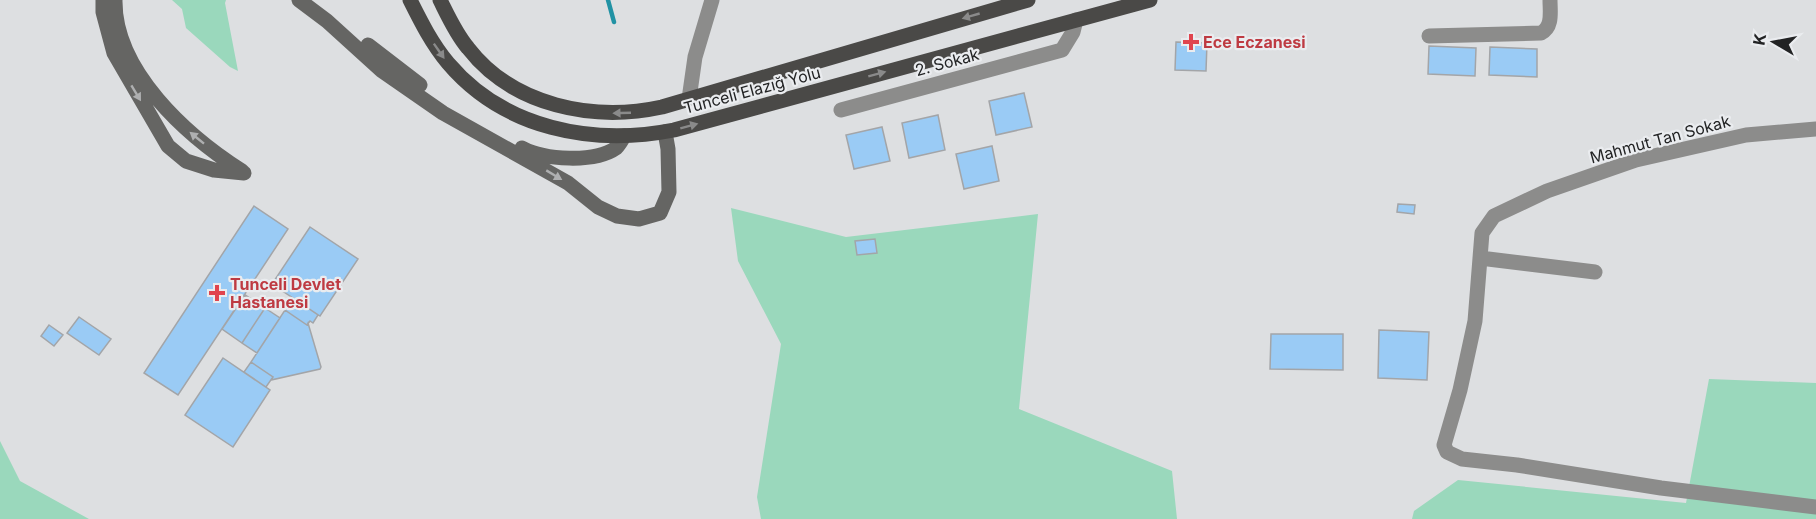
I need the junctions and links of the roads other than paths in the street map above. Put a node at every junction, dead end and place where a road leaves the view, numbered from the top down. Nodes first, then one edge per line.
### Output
1 (102, 0) edge
2 (115, 0) edge
3 (299, 0) edge
4 (315, 0) edge
5 (410, 0) edge
6 (440, 0) edge
7 (712, 0) edge
8 (1028, 0) edge
9 (1150, 0) edge
10 (1550, 0) edge
11 (1076, 20) junction
12 (1430, 36) dead end
13 (689, 99) junction
14 (841, 110) dead end
15 (1816, 129) edge
16 (665, 132) junction
17 (624, 136) junction
18 (1480, 258) junction
19 (1596, 272) dead end
20 (1816, 507) edge

1 -> 2 street
3 -> 16 street
4 - 17 street
5 -> 17 main road, Tunceli Elazığ Yolu
13 -> 6 main road, Tunceli Elazığ Yolu
7 - 13 street
8 -> 13 main road, Tunceli Elazığ Yolu
9 - 11 main road, Tunceli Elazığ Yolu
10 - 12 street
11 - 14 street, 2. Sokak
16 -> 11 main road, Tunceli Elazığ Yolu
15 - 18 street, Mahmut Tan Sokak
16 - 17 main road, Tunceli Elazığ Yolu
18 - 19 street
18 - 20 street, Mahmut Tan Sokak

